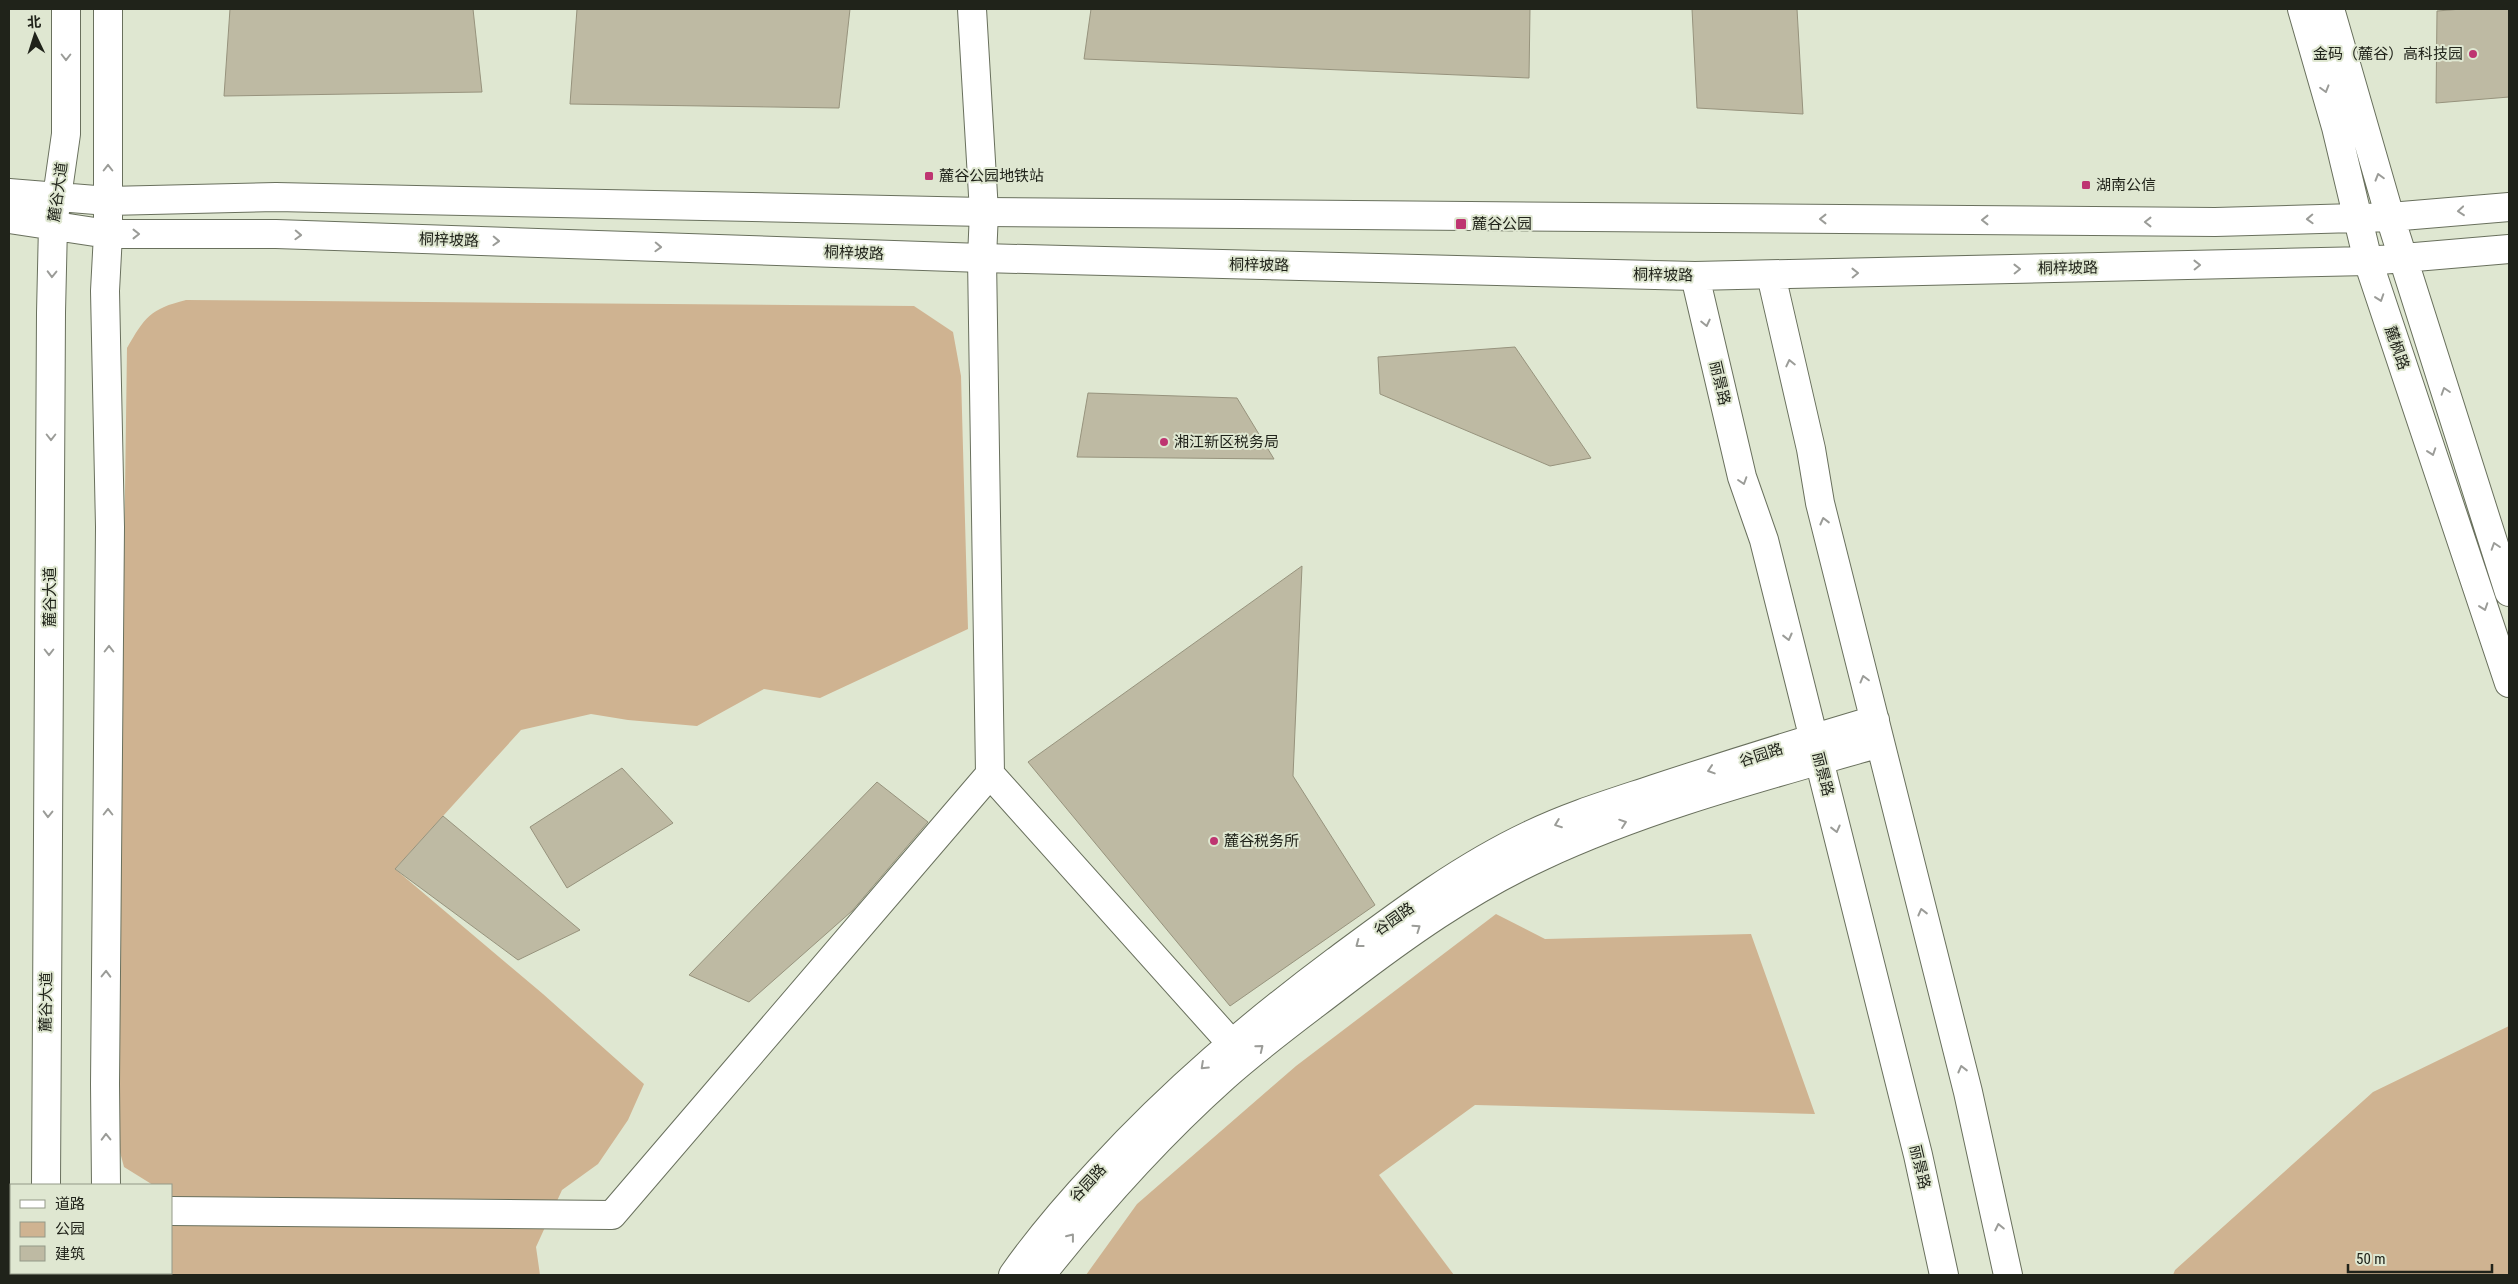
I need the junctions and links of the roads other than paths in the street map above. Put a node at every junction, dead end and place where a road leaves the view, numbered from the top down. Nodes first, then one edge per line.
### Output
1 (66, 9) edge
2 (108, 9) edge
3 (972, 9) edge
4 (2302, 9) edge
5 (2330, 9) edge
6 (9, 193) edge
7 (56, 198) junction
8 (108, 201) junction
9 (2509, 207) edge
10 (984, 212) junction
11 (2390, 217) junction
12 (2359, 218) junction
13 (9, 219) edge
14 (53, 225) junction
15 (108, 234) junction
16 (2509, 249) edge
17 (982, 258) junction
18 (2403, 258) junction
19 (2368, 261) junction
20 (1771, 275) junction
21 (1695, 276) junction
22 (2509, 592) edge
23 (2509, 683) edge
24 (1877, 732) junction
25 (1816, 750) junction
26 (990, 774) junction
27 (1231, 1043) junction
28 (46, 1184) edge
29 (106, 1184) edge
30 (172, 1211) edge
31 (1013, 1275) edge
32 (1041, 1275) edge
33 (1944, 1275) edge
34 (2008, 1275) edge

1 -> 7 main road, 麓谷大道
8 -> 2 main road
3 - 10 main road
4 -> 12 main road, 麓枫路
11 -> 5 main road
6 - 7 main road
7 - 8 main road
7 - 14 main road, 麓谷大道
8 - 10 main road
8 - 15 main road
9 -> 11 main road
12 -> 10 main road
10 - 17 main road
11 - 12 main road
11 - 18 main road
12 - 19 main road, 麓枫路
13 - 14 main road, 桐梓坡路
14 - 15 main road, 桐梓坡路
14 -> 28 main road, 麓谷大道
15 -> 17 main road, 桐梓坡路
29 -> 15 main road
16 - 18 main road, 桐梓坡路
17 - 21 main road, 桐梓坡路
17 - 26 main road
18 - 19 main road, 桐梓坡路
22 -> 18 main road
20 -> 19 main road, 桐梓坡路
19 -> 23 main road, 麓枫路
20 - 21 main road, 桐梓坡路
24 -> 20 main road
21 -> 25 main road, 丽景路
24 - 25 main road, 谷园路
34 -> 24 main road
25 -> 27 main road, 谷园路
32 -> 25 main road, 谷园路
25 -> 33 main road, 丽景路
26 - 27 main road
26 - 30 main road
27 -> 31 main road, 谷园路

